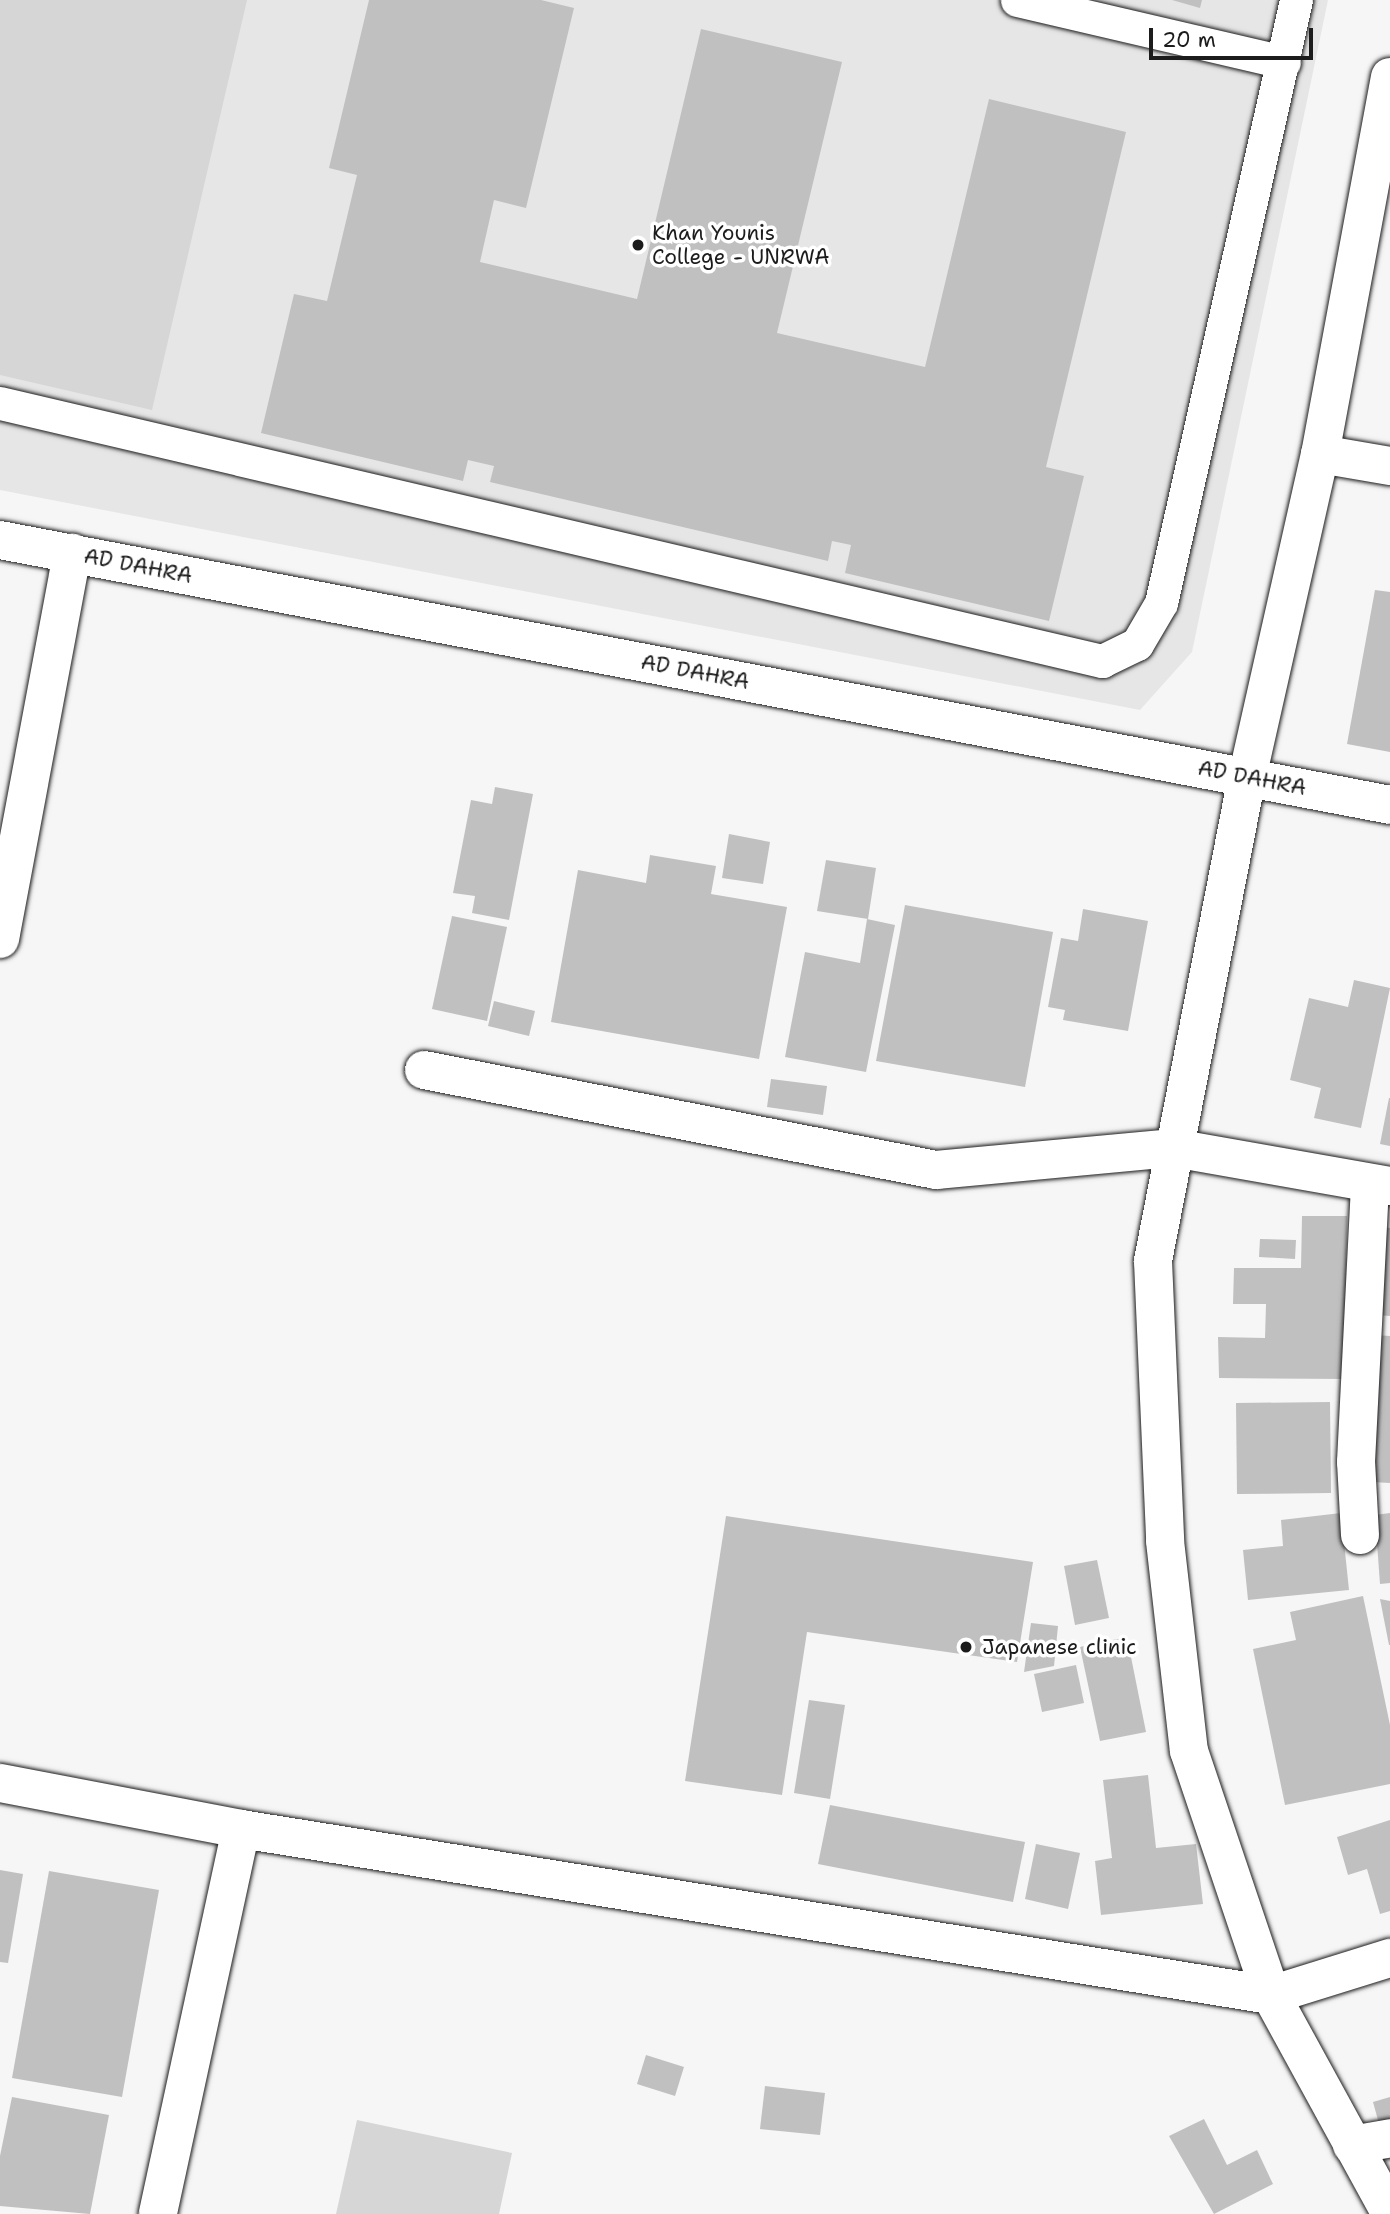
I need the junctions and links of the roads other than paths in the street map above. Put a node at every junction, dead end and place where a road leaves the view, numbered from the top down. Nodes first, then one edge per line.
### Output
1 (1017, 0) edge
2 (1296, 0) edge
3 (1284, 62) junction
4 (1390, 77) edge
5 (0, 404) edge
6 (1320, 454) junction
7 (1390, 466) edge
8 (0, 540) edge
9 (72, 553) junction
10 (1247, 777) junction
11 (1390, 805) edge
12 (0, 939) edge
13 (424, 1070) dead end
14 (1174, 1148) junction
15 (1380, 1184) edge
16 (1360, 1535) dead end
17 (0, 1783) edge
18 (241, 1829) junction
19 (1390, 1958) edge
20 (1271, 1995) junction
21 (1390, 2138) edge
22 (1352, 2146) junction
23 (1390, 2212) edge
24 (158, 2214) edge

1 - 3 lane
2 - 3 lane
3 - 5 lane
4 - 6 street
6 - 7 street
6 - 10 street
8 - 9 street, AD DAHRA
9 - 10 street, AD DAHRA
9 - 12 street
10 - 11 street, AD DAHRA
10 - 14 street
13 - 14 street
14 - 15 street
14 - 20 street
15 - 16 street
17 - 18 street
18 - 20 street
18 - 24 street
19 - 20 street
20 - 22 street
21 - 22 street
22 - 23 street

